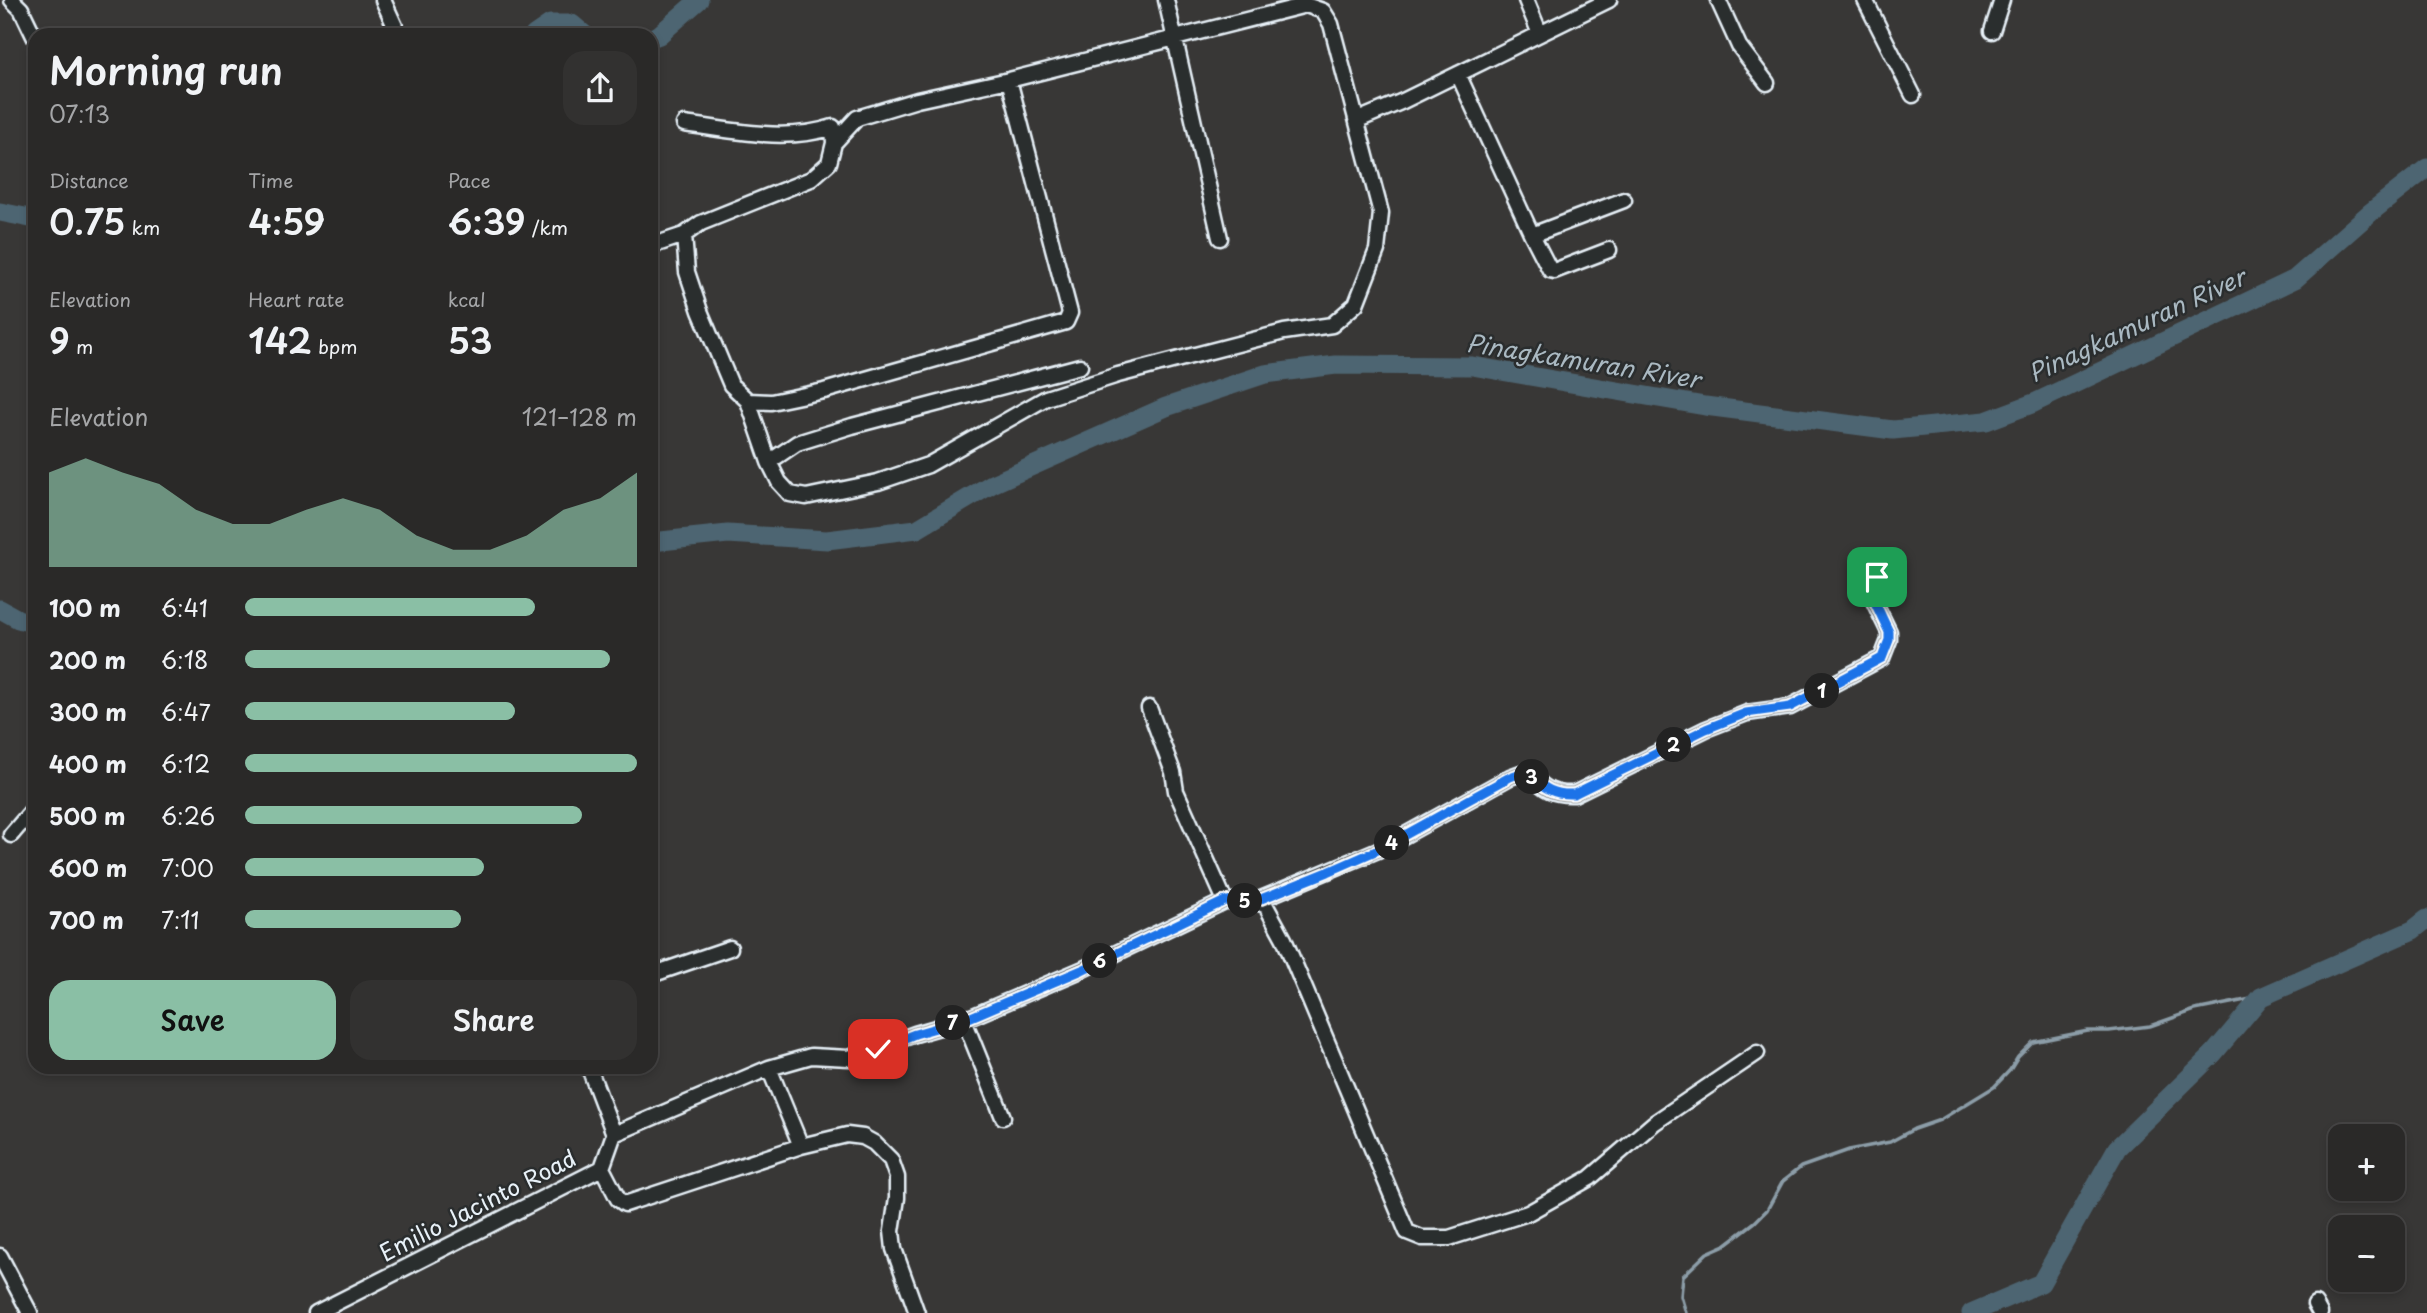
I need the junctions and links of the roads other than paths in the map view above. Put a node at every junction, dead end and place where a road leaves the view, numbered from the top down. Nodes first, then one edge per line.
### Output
1 (12, 0) edge
2 (383, 0) edge
3 (1166, 0) edge
4 (1526, 0) edge
5 (1609, 0) edge
6 (1718, 0) edge
7 (1865, 0) edge
8 (2001, 0) edge
9 (30, 28) edge
10 (396, 28) edge
11 (1992, 31) dead end
12 (1540, 34) junction
13 (1175, 37) junction
14 (1458, 74) junction
15 (1009, 80) junction
16 (1768, 83) dead end
17 (1913, 95) dead end
18 (1358, 120) junction
19 (684, 124) dead end
20 (834, 143) junction
21 (1623, 200) dead end
22 (684, 236) junction
23 (1532, 236) junction
24 (1220, 238) dead end
25 (658, 244) edge
26 (1609, 250) dead end
27 (1080, 366) dead end
28 (748, 401) junction
29 (769, 463) junction
30 (1877, 577) dead end
31 (1149, 708) dead end
32 (28, 815) edge
33 (11, 835) dead end
34 (1225, 901) junction
35 (1256, 901) junction
36 (730, 948) dead end
37 (658, 973) edge
38 (964, 1020) junction
39 (1757, 1052) dead end
40 (769, 1068) junction
41 (591, 1074) edge
42 (1003, 1116) dead end
43 (614, 1134) junction
44 (801, 1146) junction
45 (602, 1168) junction
46 (0, 1256) edge
47 (30, 1313) edge
48 (316, 1313) edge
49 (917, 1313) edge

1 - 9 street
2 - 10 street
3 - 13 street
4 - 12 street
5 - 12 street
6 - 16 street
7 - 17 street
8 - 11 street
12 - 14 street
13 - 15 street
13 - 18 street
13 - 24 street
14 - 18 street
14 - 23 street
15 - 20 street
15 - 28 street
18 - 29 street
19 - 20 street
20 - 22 street
21 - 23 street
22 - 25 street
22 - 28 street
23 - 26 street
27 - 29 street
28 - 29 street
30 - 35 street
31 - 34 street
32 - 33 street
34 - 35 street
34 - 38 street
35 - 39 street
36 - 37 street
38 - 40 street
38 - 42 street
40 - 43 street
40 - 44 street
41 - 43 street
43 - 45 street, Emilio Jacinto Road
44 - 45 street
44 - 49 street
45 - 48 street, Emilio Jacinto Road
46 - 47 street

